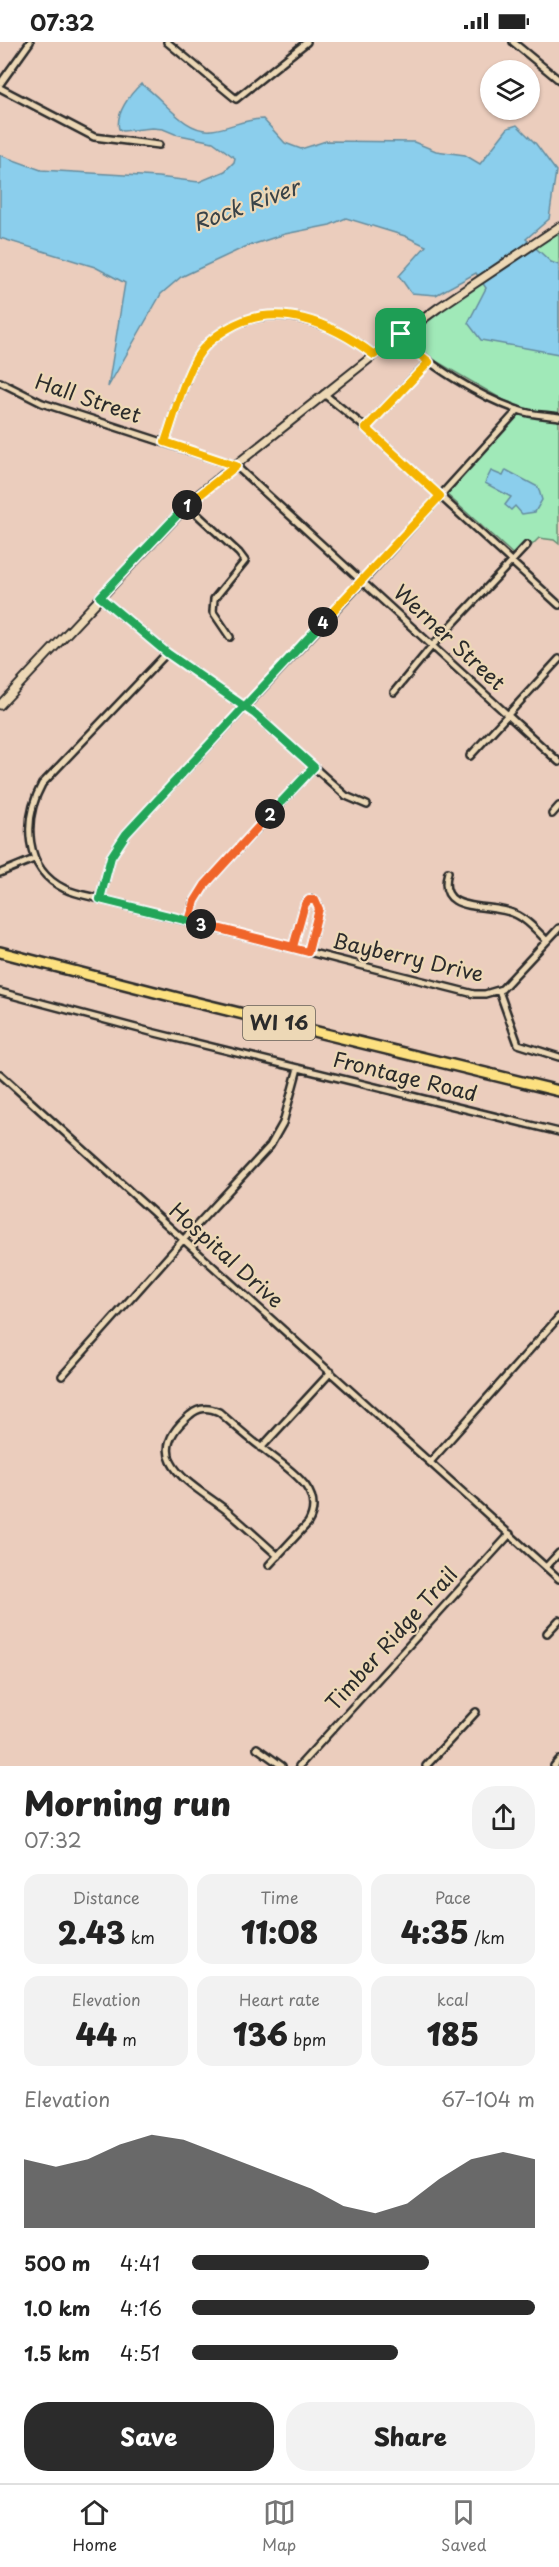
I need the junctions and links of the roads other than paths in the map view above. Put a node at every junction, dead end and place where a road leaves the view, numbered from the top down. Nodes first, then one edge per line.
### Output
1 (30, 42) edge
2 (167, 42) edge
3 (513, 42) edge
4 (304, 43) edge
5 (559, 80) edge
6 (0, 86) edge
7 (159, 145) dead end
8 (559, 227) edge
9 (401, 334) junction
10 (374, 355) junction
11 (429, 362) junction
12 (0, 382) edge
13 (324, 394) junction
14 (518, 410) junction
15 (559, 417) edge
16 (366, 428) junction
17 (165, 442) junction
18 (236, 466) junction
19 (440, 496) junction
20 (187, 505) junction
21 (527, 545) dead end
22 (510, 561) junction
23 (363, 581) junction
24 (100, 597) junction
25 (559, 605) edge
26 (230, 637) dead end
27 (432, 646) junction
28 (167, 653) junction
29 (559, 659) edge
30 (394, 692) dead end
31 (0, 705) edge
32 (245, 706) junction
33 (508, 715) junction
34 (470, 756) dead end
35 (559, 762) edge
36 (314, 767) junction
37 (367, 805) dead end
38 (559, 807) edge
39 (552, 814) dead end
40 (34, 859) junction
41 (448, 872) dead end
42 (0, 873) edge
43 (100, 899) junction
44 (189, 921) junction
45 (559, 928) edge
46 (548, 941) junction
47 (293, 947) junction
48 (0, 952) edge
49 (308, 952) junction
50 (499, 991) junction
51 (0, 992) edge
52 (559, 1057) edge
53 (298, 1068) junction
54 (0, 1074) edge
55 (559, 1090) edge
56 (559, 1132) edge
57 (183, 1240) junction
58 (559, 1317) edge
59 (331, 1372) junction
60 (63, 1376) dead end
61 (261, 1448) junction
62 (431, 1461) junction
63 (510, 1534) junction
64 (559, 1553) edge
65 (278, 1556) junction
66 (269, 1565) dead end
67 (546, 1567) junction
68 (559, 1579) edge
69 (559, 1620) edge
70 (548, 1633) dead end
71 (476, 1712) dead end
72 (257, 1748) dead end
73 (559, 1760) edge
74 (282, 1766) edge
75 (299, 1766) edge
76 (426, 1766) edge
77 (554, 1766) edge

1 - 6 street
2 - 4 street
3 - 5 street
6 - 7 street
8 - 9 street
9 - 10 street
9 - 11 street
10 - 13 street
10 - 17 street
11 - 14 street
11 - 16 street
12 - 17 street, Hall Street
13 - 16 street
13 - 18 street
14 - 15 street
14 - 19 street
16 - 19 street
17 - 18 street, Hall Street
18 - 20 street
18 - 23 street, Werner Street
19 - 22 street
19 - 23 street
20 - 24 street
20 - 26 street
21 - 22 street
22 - 25 street
22 - 27 street
23 - 27 street, Werner Street
23 - 32 street
24 - 28 street
24 - 31 street
27 - 30 street
27 - 33 street, Werner Street
28 - 32 street
28 - 40 street
29 - 33 street
32 - 36 street
32 - 43 street
33 - 34 street
33 - 35 street, Werner Street
36 - 37 street
36 - 44 street
38 - 39 street
40 - 42 street
40 - 43 street, Bayberry Drive
41 - 46 street
43 - 44 street, Bayberry Drive
44 - 47 street, Bayberry Drive
45 - 46 street, Bayberry Drive
46 - 50 street, Bayberry Drive
47 - 49 street, Bayberry Drive
47 - 49 street
48 - 55 highway, WI 16
49 - 50 street, Bayberry Drive
50 - 52 street
51 - 53 street, Frontage Road
53 - 56 street, Frontage Road
53 - 57 street
54 - 57 street, Hospital Drive
57 - 59 street, Hospital Drive
57 - 60 street
58 - 62 street
59 - 61 street
59 - 62 street, Hospital Drive
61 - 65 street
61 - 65 street
62 - 63 street, Hospital Drive
63 - 67 street, Hospital Drive
63 - 75 street, Timber Ridge Trail
64 - 67 street
65 - 66 street
67 - 68 street, Hospital Drive
69 - 70 street
71 - 76 street
72 - 74 street
73 - 77 street

